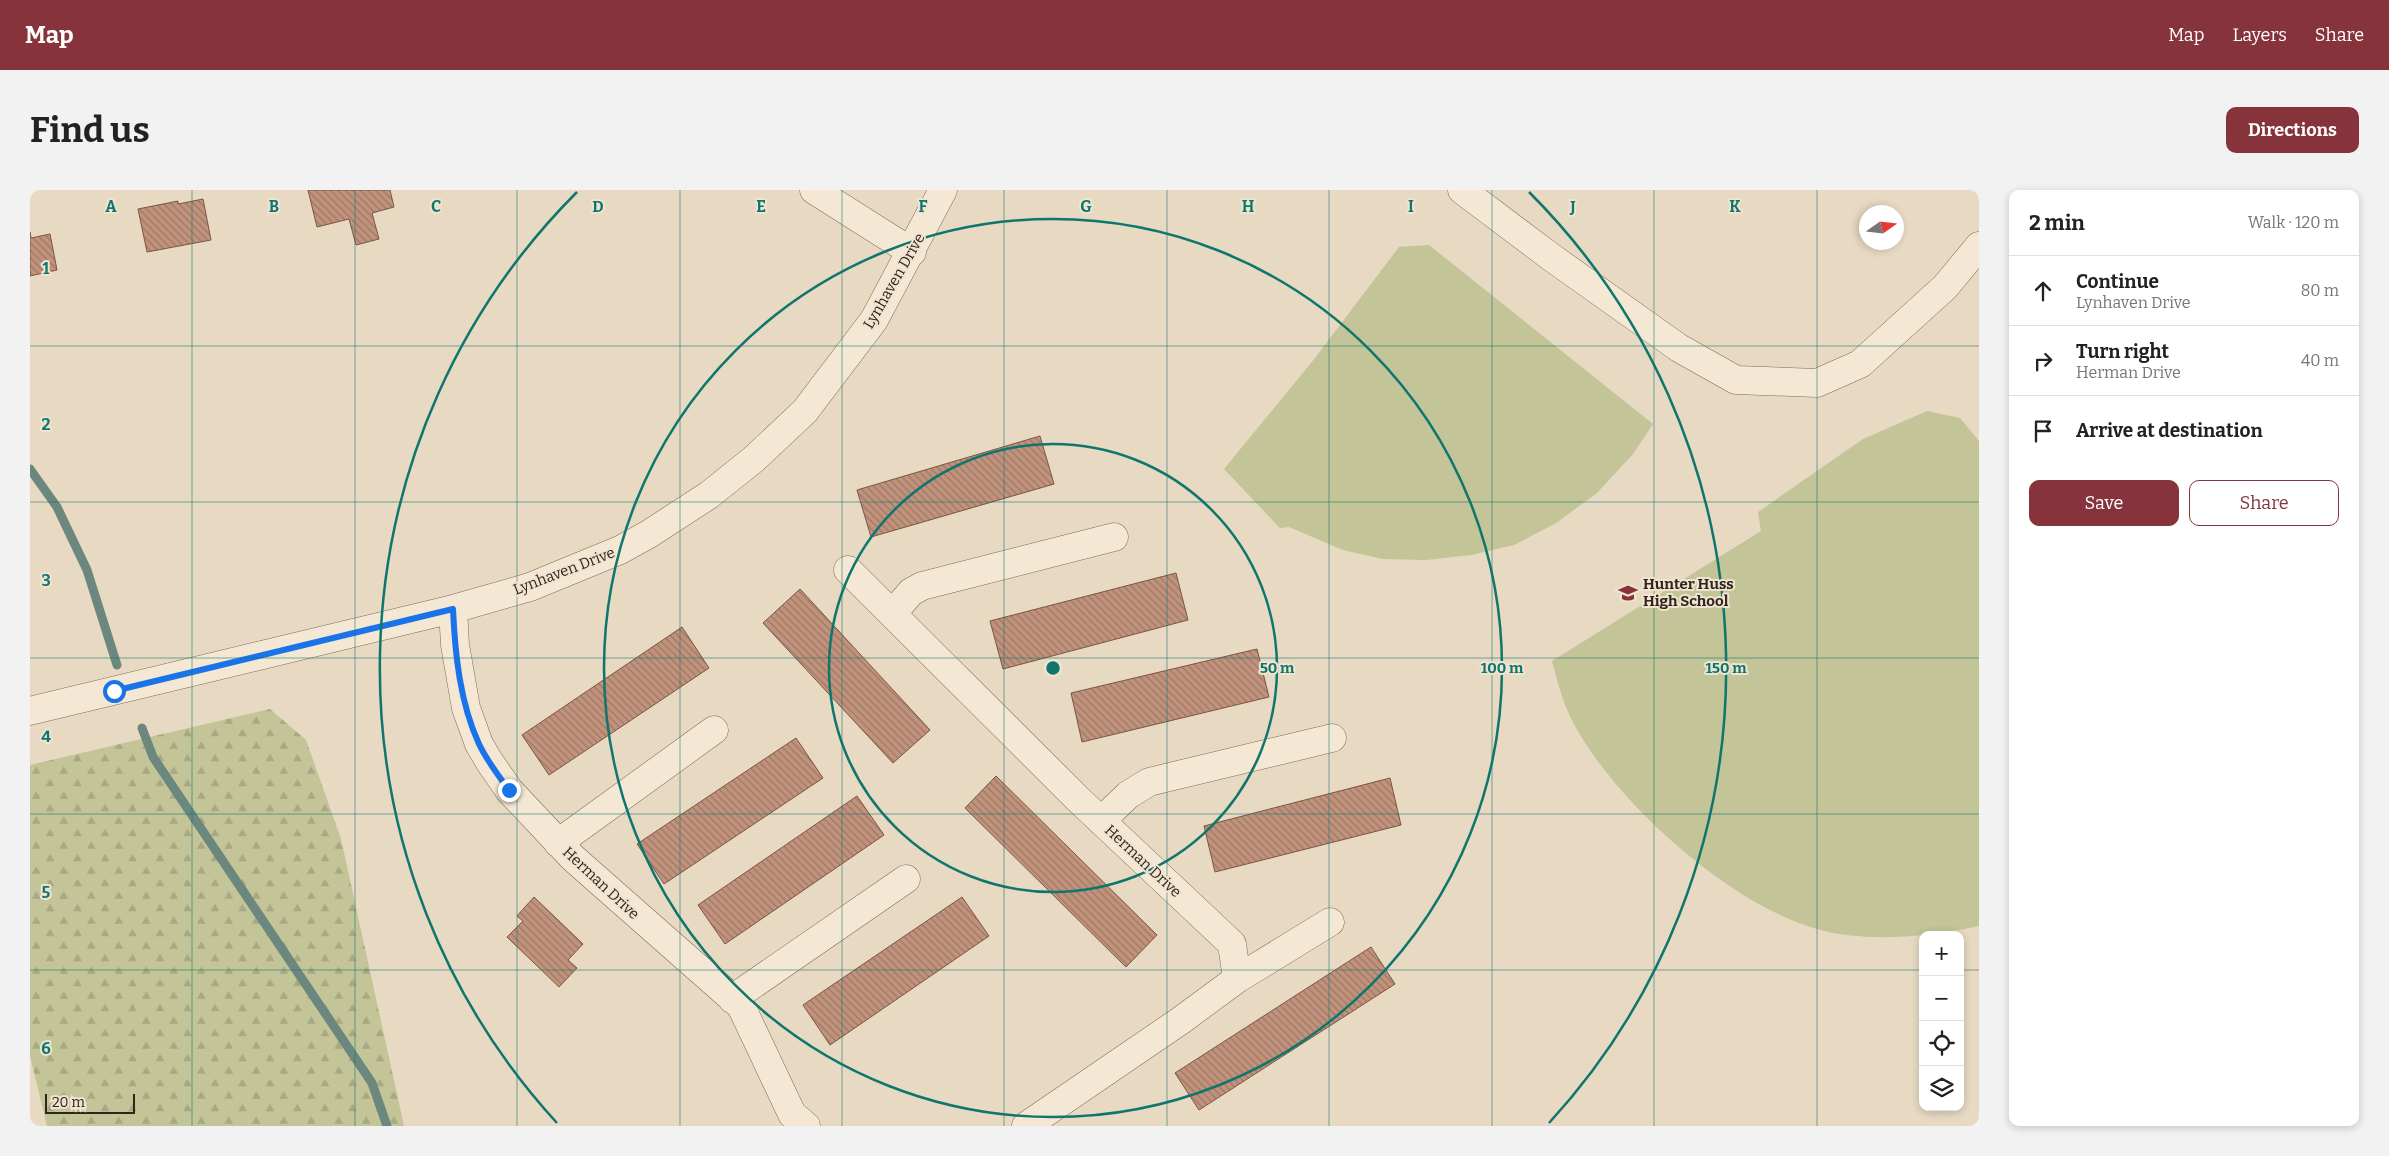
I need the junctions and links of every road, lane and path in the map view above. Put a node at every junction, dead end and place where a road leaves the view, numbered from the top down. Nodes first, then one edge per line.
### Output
1 (814, 190) edge
2 (943, 190) edge
3 (1462, 190) edge
4 (1979, 246) edge
5 (912, 252) junction
6 (1114, 536) dead end
7 (848, 570) dead end
8 (453, 609) junction
9 (893, 613) junction
10 (30, 711) edge
11 (714, 730) dead end
12 (1332, 738) dead end
13 (1101, 821) junction
14 (558, 843) junction
15 (906, 879) dead end
16 (1330, 922) dead end
17 (1237, 979) junction
18 (732, 999) junction
19 (806, 1126) edge
20 (1026, 1126) edge

1 - 5 street
2 - 5 street, Lynhaven Drive
3 - 4 street
5 - 8 street, Lynhaven Drive
6 - 9 street
7 - 9 street, Herman Drive
8 - 10 street, Lynhaven Drive
8 - 14 street, Herman Drive
9 - 13 street, Herman Drive
11 - 14 street
12 - 13 street
13 - 17 street, Herman Drive
14 - 18 street, Herman Drive
15 - 18 street
16 - 17 street
17 - 20 street
18 - 19 street, Herman Drive

